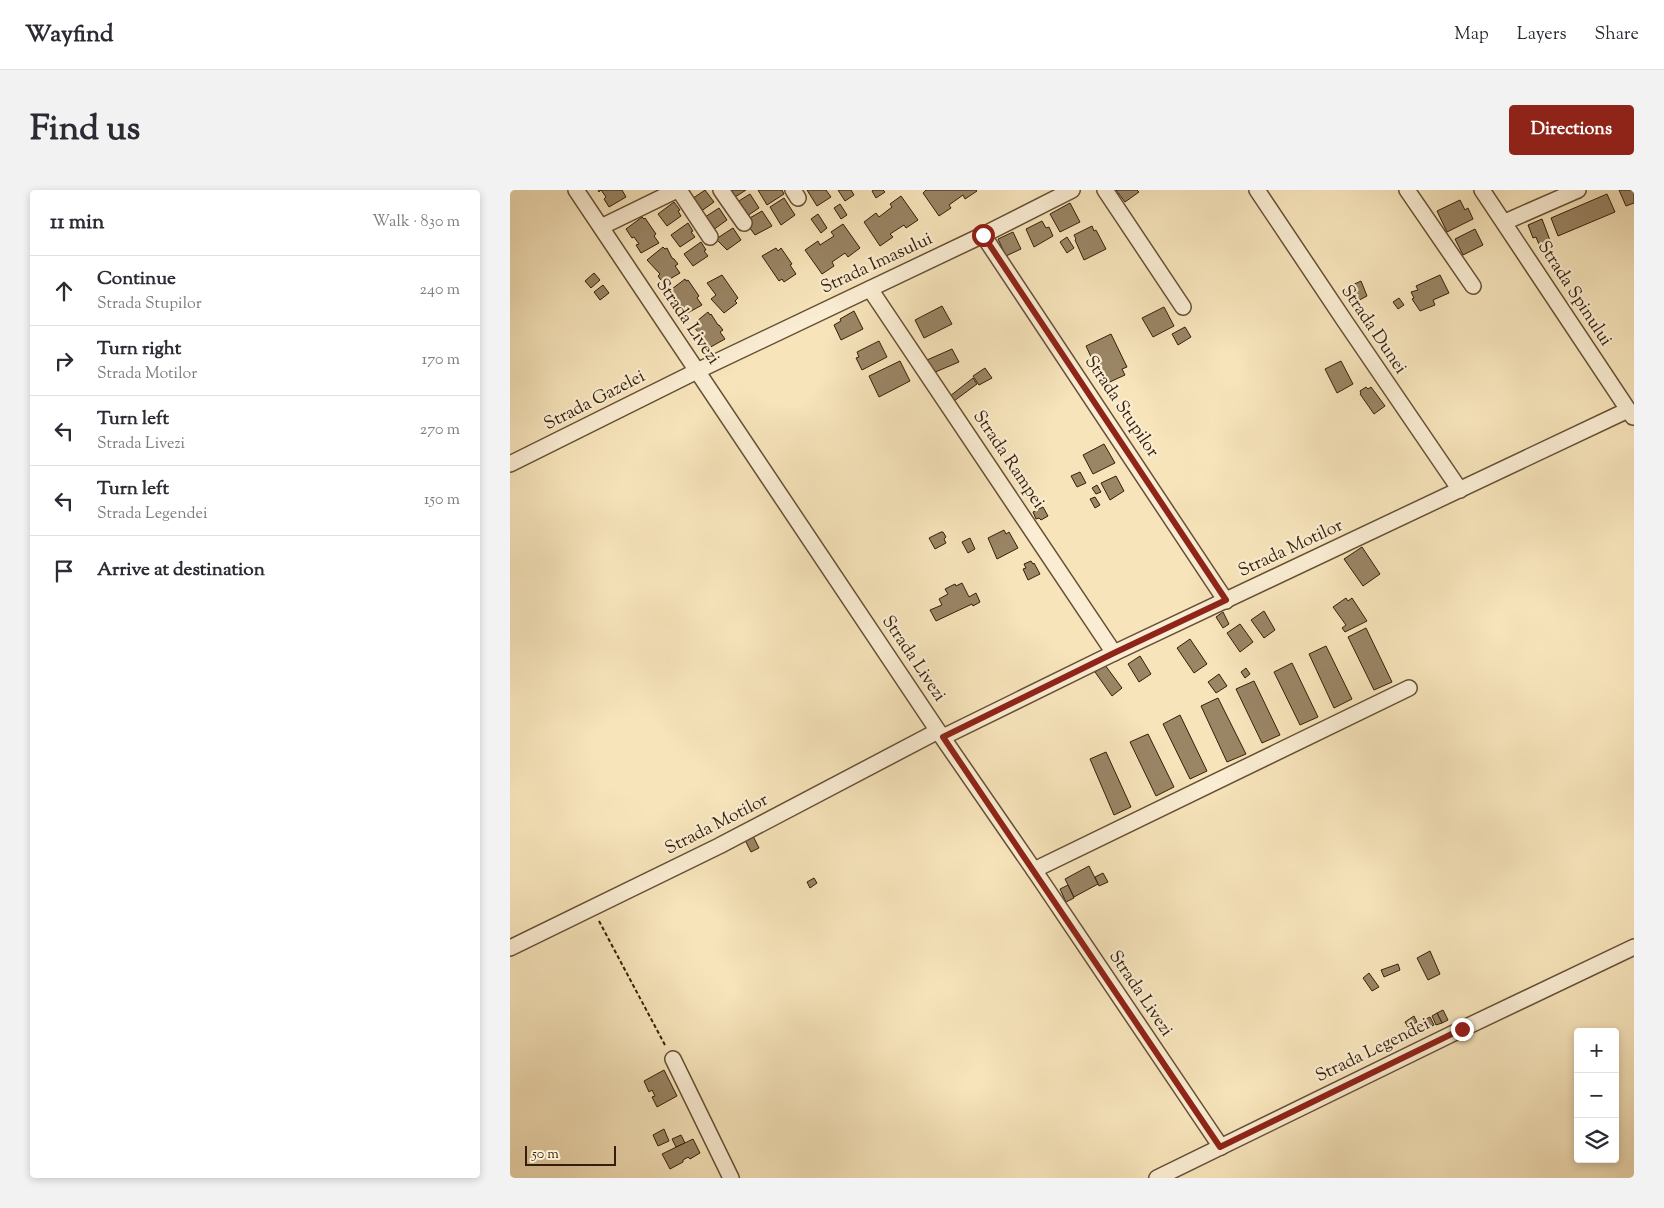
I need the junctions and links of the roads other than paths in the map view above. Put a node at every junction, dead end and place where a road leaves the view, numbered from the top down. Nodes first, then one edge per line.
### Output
1 (576, 190) edge
2 (678, 190) edge
3 (721, 190) edge
4 (1072, 190) edge
5 (1106, 190) edge
6 (1257, 190) edge
7 (1407, 190) edge
8 (1482, 190) edge
9 (1578, 190) edge
10 (1505, 222) junction
11 (744, 223) dead end
12 (601, 227) junction
13 (983, 235) junction
14 (710, 237) dead end
15 (1473, 286) dead end
16 (870, 288) junction
17 (1183, 307) dead end
18 (697, 370) junction
19 (1631, 414) edge
20 (510, 464) edge
21 (1460, 490) junction
22 (1226, 600) junction
23 (1114, 653) junction
24 (1409, 688) dead end
25 (940, 734) junction
26 (1034, 870) junction
27 (1634, 947) edge
28 (510, 948) edge
29 (673, 1059) road end
30 (1220, 1147) junction
31 (732, 1178) edge
32 (1157, 1178) edge

1 - 12 street, Strada Livezi
2 - 12 street
2 - 14 street
3 - 11 street
4 - 13 street, Strada Imasului
5 - 17 street
6 - 21 street, Strada Dunei
7 - 15 street
8 - 10 street, Strada Spinului
9 - 10 street
10 - 19 street, Strada Spinului
12 - 18 street, Strada Livezi
13 - 16 street, Strada Imasului
13 - 22 street, Strada Stupilor
16 - 18 street, Strada Imasului
16 - 23 street, Strada Rampei
18 - 20 street, Strada Gazelei
18 - 25 street, Strada Livezi
19 - 21 street, Strada Motilor
21 - 22 street, Strada Motilor
22 - 23 street, Strada Motilor
23 - 25 street, Strada Motilor
24 - 26 street
25 - 26 street, Strada Livezi
25 - 28 street, Strada Motilor
26 - 30 street, Strada Livezi
27 - 30 street, Strada Legendei
29 - 31 street
30 - 32 street, Strada Legendei

